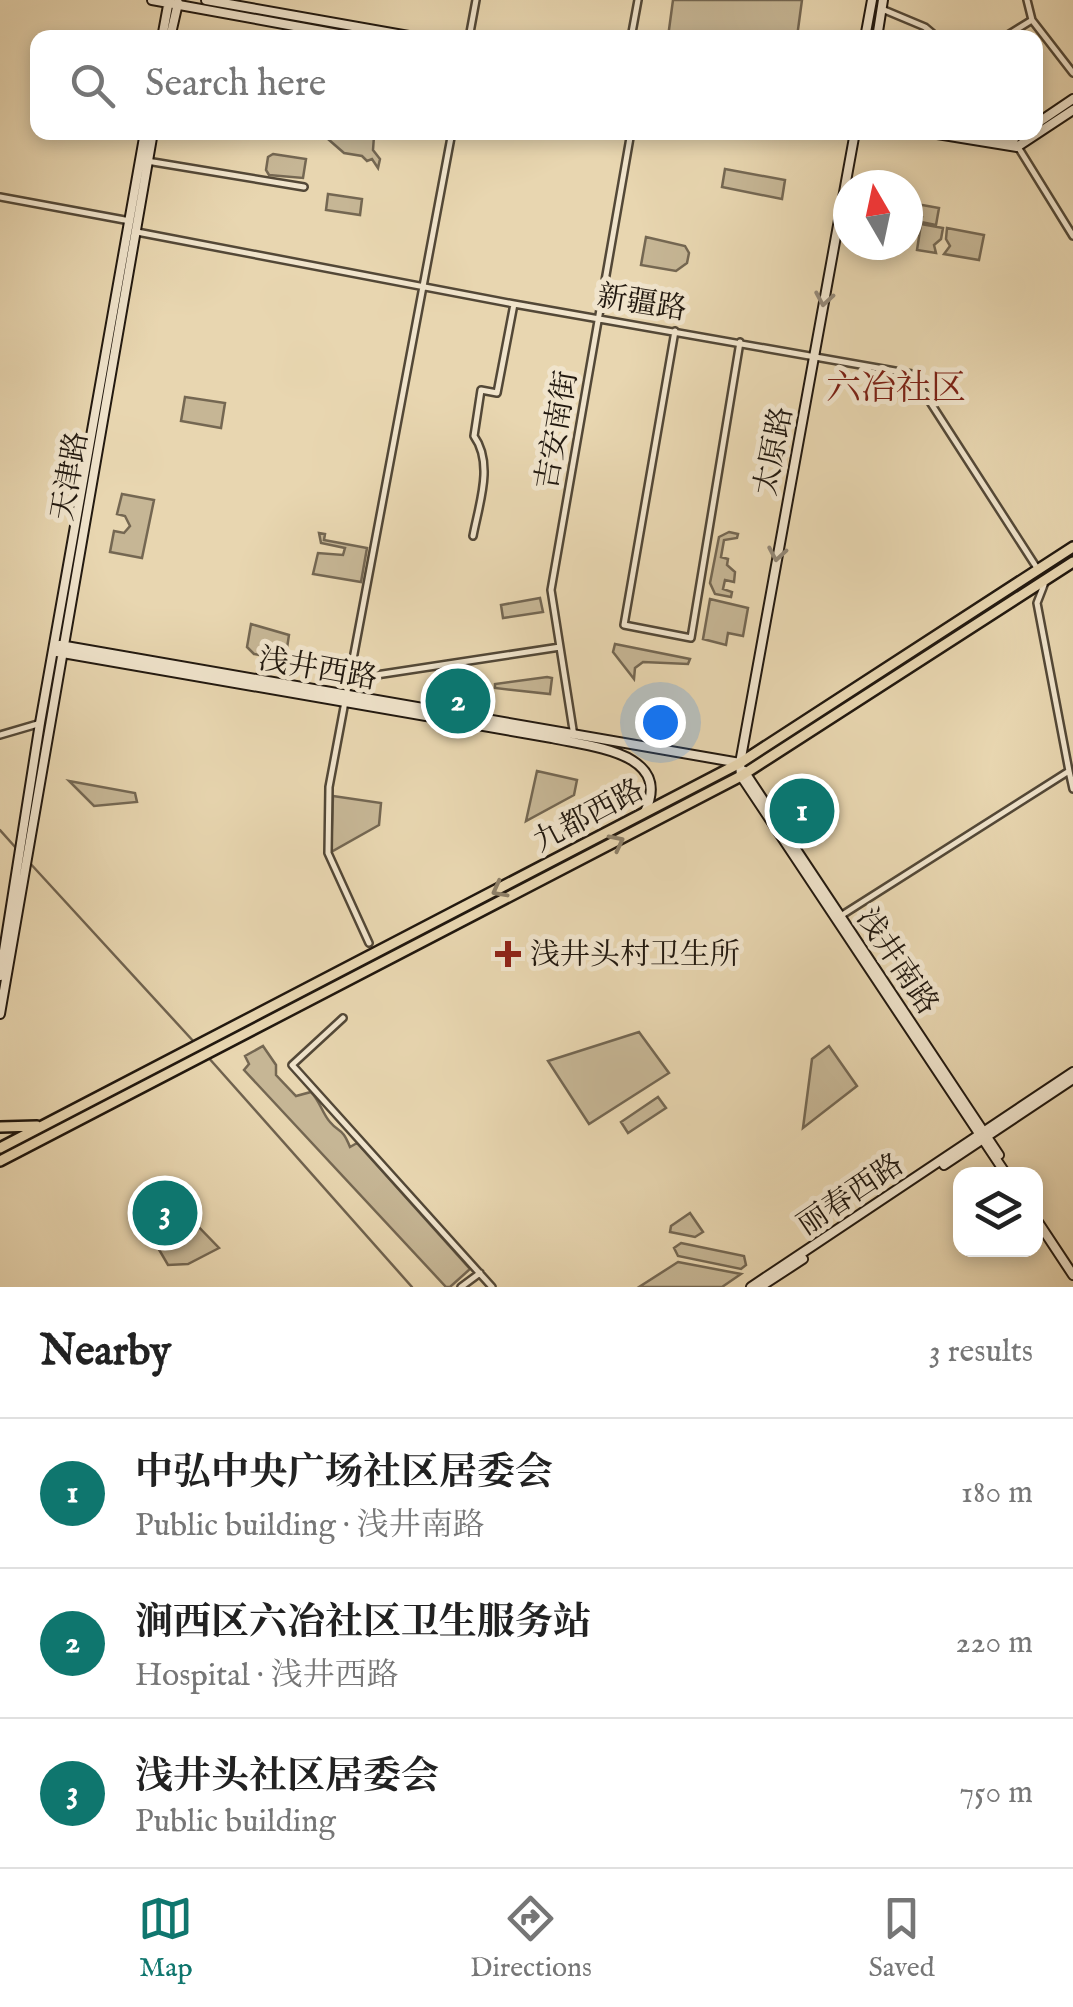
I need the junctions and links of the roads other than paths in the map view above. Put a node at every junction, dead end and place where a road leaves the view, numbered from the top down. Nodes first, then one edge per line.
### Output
1 (152, 0) edge
2 (206, 0) edge
3 (476, 0) edge
4 (638, 0) edge
5 (1027, 0) edge
6 (173, 2) edge
7 (871, 3) edge
8 (884, 3) edge
9 (1032, 20) junction
10 (168, 30) edge
11 (318, 30) edge
12 (375, 30) edge
13 (470, 30) edge
14 (632, 30) edge
15 (866, 30) edge
16 (879, 30) edge
17 (929, 30) edge
18 (1016, 30) edge
19 (1040, 30) edge
20 (1043, 34) edge
21 (1073, 73) edge
22 (1073, 99) edge
23 (1073, 110) edge
24 (1043, 119) edge
25 (1043, 127) edge
26 (148, 140) edge
27 (148, 140) edge
28 (451, 140) edge
29 (630, 140) edge
30 (853, 140) edge
31 (990, 140) edge
32 (1004, 140) edge
33 (1017, 140) edge
34 (1020, 140) edge
35 (1015, 143) junction
36 (147, 161) junction
37 (304, 187) dead end
38 (0, 197) edge
39 (134, 225) junction
40 (1073, 236) edge
41 (426, 286) junction
42 (514, 304) junction
43 (598, 318) junction
44 (675, 330) junction
45 (740, 342) junction
46 (814, 355) junction
47 (473, 536) dead end
48 (1073, 547) edge
49 (1073, 562) edge
50 (1038, 571) junction
51 (1045, 582) junction
52 (560, 646) junction
53 (58, 649) junction
54 (349, 679) junction
55 (345, 699) junction
56 (44, 723) junction
57 (0, 735) edge
58 (574, 736) junction
59 (740, 763) junction
60 (1070, 771) junction
61 (743, 775) junction
62 (1073, 789) edge
63 (643, 814) junction
64 (17, 888) junction
65 (838, 918) junction
66 (369, 943) dead end
67 (0, 976) edge
68 (0, 1014) edge
69 (344, 1018) dead end
70 (216, 1044) junction
71 (1073, 1075) edge
72 (50, 1124) junction
73 (0, 1127) edge
74 (983, 1136) junction
75 (0, 1148) edge
76 (0, 1160) edge
77 (1004, 1167) edge
78 (1043, 1225) edge
79 (1043, 1226) edge
80 (1073, 1267) edge
81 (480, 1273) junction
82 (1073, 1275) edge
83 (461, 1287) edge
84 (492, 1287) edge
85 (750, 1287) edge
86 (760, 1287) edge

1 - 6 main road
2 - 12 main road
3 - 13 street
4 - 14 street
5 - 9 street
6 - 10 main road
6 - 11 main road
7 - 15 main road
8 - 16 main road
8 - 17 street
9 - 18 street
9 - 19 street
20 - 21 street
22 - 24 main road
23 - 25 main road
26 - 36 main road, 天津路
27 - 39 main road, 天津路
28 - 41 street
29 - 43 street, 吉安南街
30 -> 46 main road, 太原路
31 - 35 main road
32 - 35 main road
33 - 35 main road
34 - 35 main road
35 - 40 street
36 - 37 street
36 - 39 main road, 天津路
38 - 39 street, 新疆路
39 - 41 street, 新疆路
39 - 53 main road, 天津路
41 - 42 street, 新疆路
41 - 54 street
42 - 43 street, 新疆路
42 - 47 street
43 - 44 street, 新疆路
43 - 52 street, 吉安南街
44 - 45 street, 新疆路
44 - 45 street
45 - 46 street, 新疆路
46 - 50 street, 新疆路
46 -> 59 main road, 太原路
48 - 50 main road, 九都西路
49 - 51 main road, 九都西路
50 - 59 main road, 九都西路
51 - 60 street
51 - 61 main road, 九都西路
52 - 54 street
52 - 58 street, 吉安南街
53 - 55 main road, 浅井西路
53 - 56 main road, 天津路
54 - 55 street
55 - 58 main road, 浅井西路
55 - 63 main road, 浅井西路
55 - 66 street
56 - 57 street
56 - 64 main road, 天津路
56 - 64 main road, 天津路
58 - 59 main road, 浅井西路
59 - 61 main road, 太原路
59 - 63 main road, 九都西路
60 - 62 street
60 - 65 street
61 - 65 main road, 浅井南路
70 -> 61 main road, 九都西路
63 -> 70 main road, 九都西路
64 - 67 main road
64 - 68 main road
65 - 74 main road, 浅井南路
69 - 81 street
70 - 72 main road
70 - 76 main road
71 - 74 main road, 丽春西路
72 - 73 main road
72 - 75 main road
74 - 77 main road, 浅井南路
74 - 85 main road, 丽春西路
74 - 86 main road, 丽春西路
78 - 80 main road
79 - 82 main road
81 - 83 street
81 - 84 street

